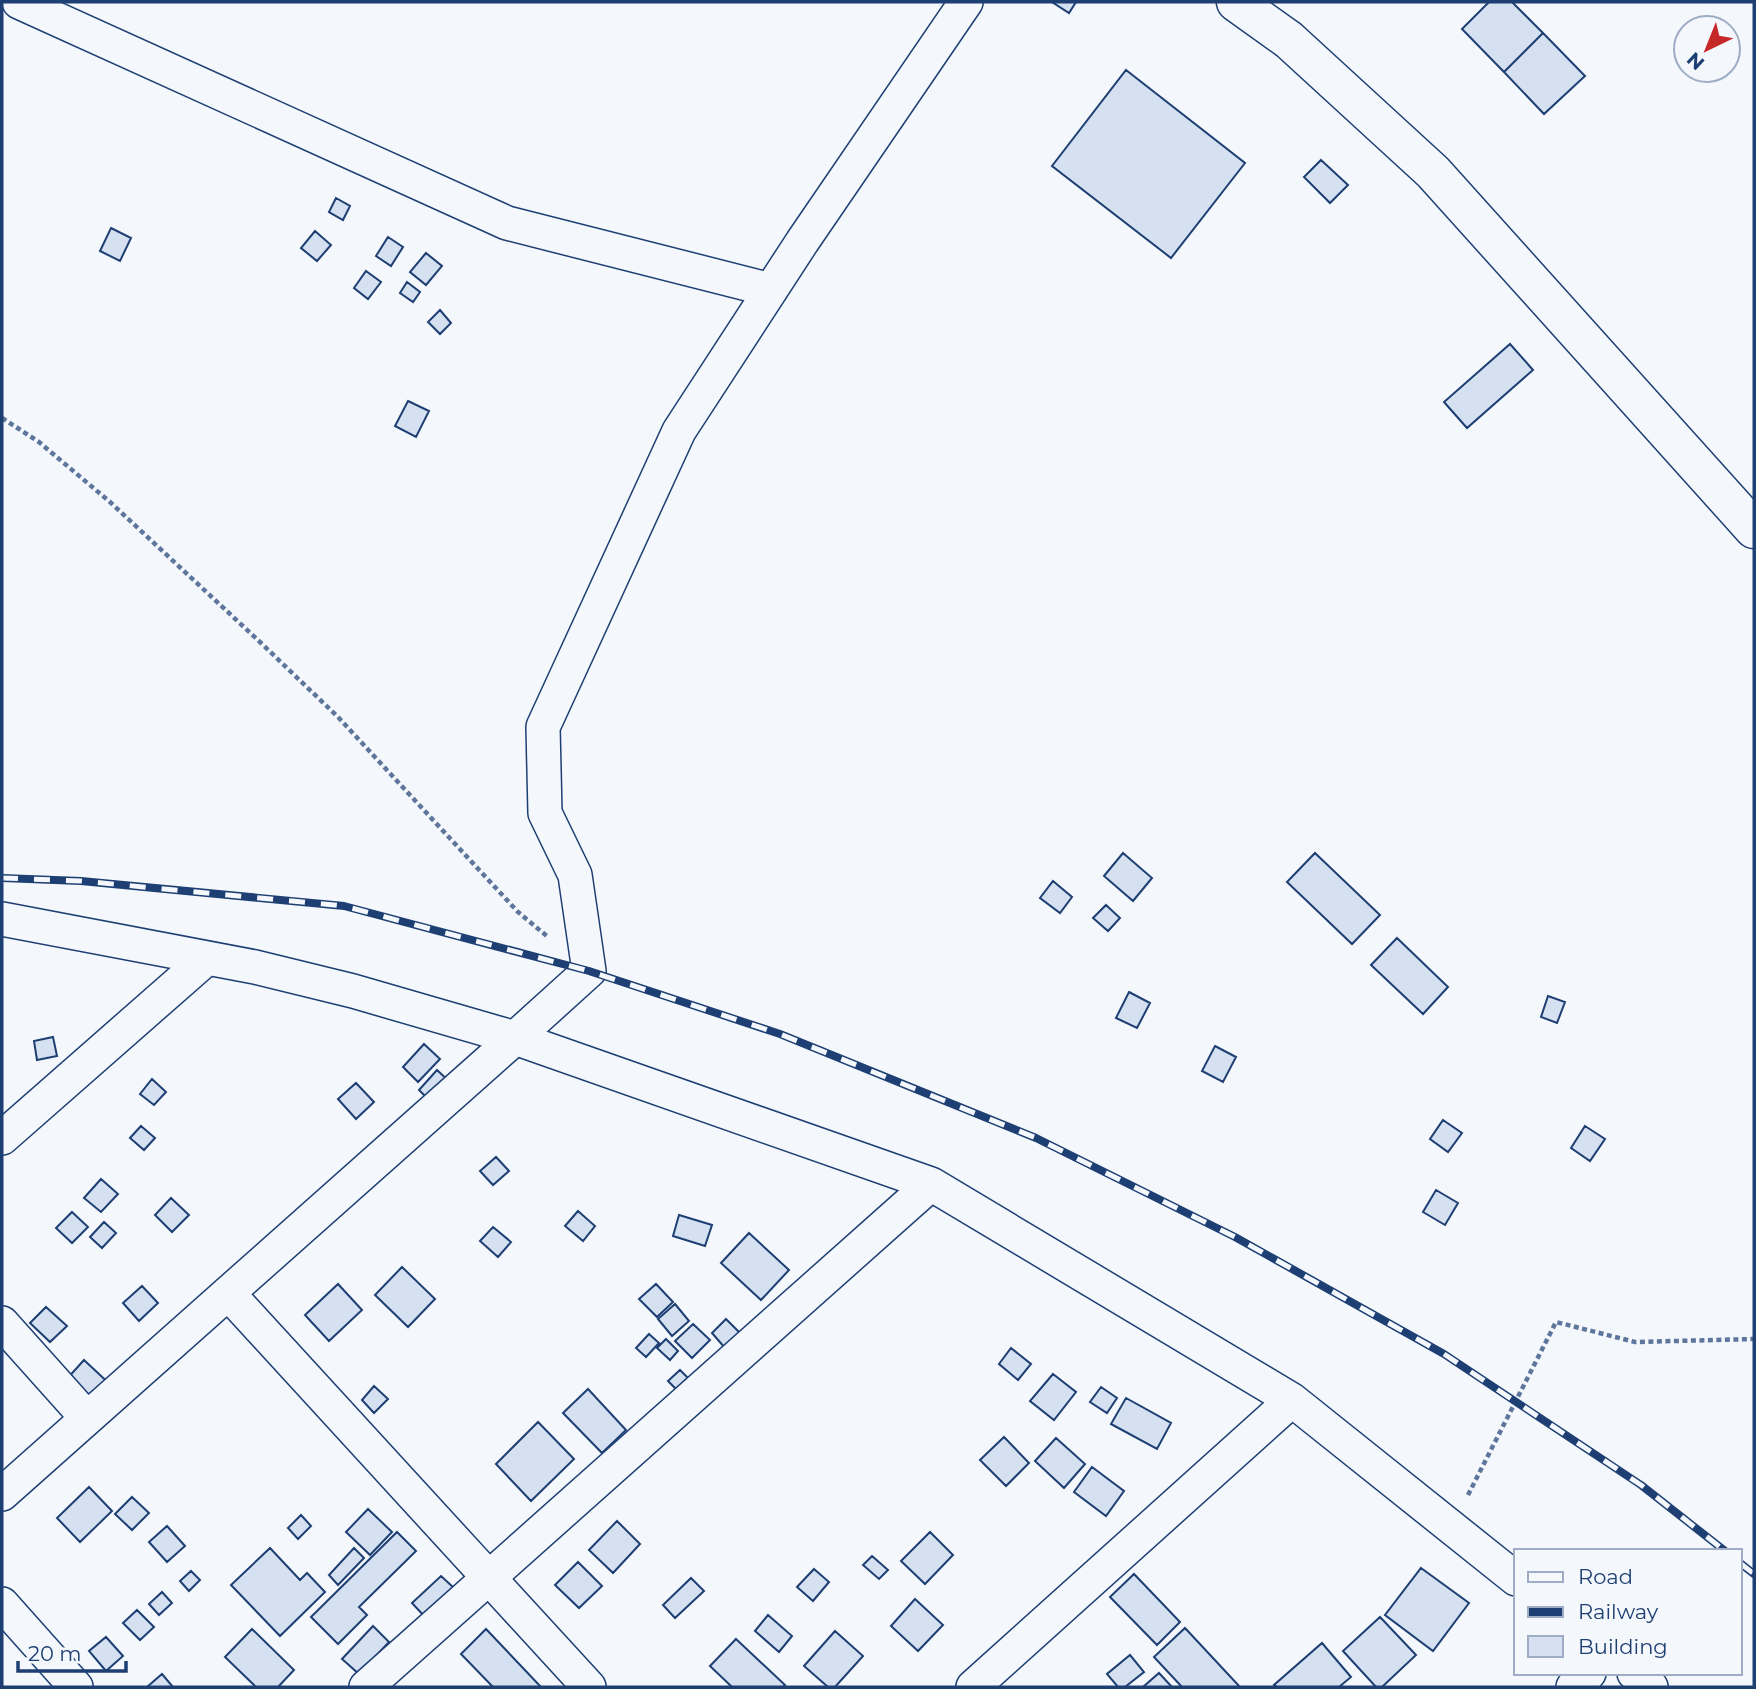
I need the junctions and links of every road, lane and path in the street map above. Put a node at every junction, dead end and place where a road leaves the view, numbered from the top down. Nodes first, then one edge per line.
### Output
1 (19, 2) edge
2 (966, 2) edge
3 (1236, 2) edge
4 (771, 290) junction
5 (2, 418) edge
6 (1754, 529) edge
7 (2, 919) edge
8 (207, 958) junction
9 (589, 971) junction
10 (514, 1038) junction
11 (2, 1138) edge
12 (931, 1184) junction
13 (228, 1293) junction
14 (2, 1324) edge
15 (1754, 1339) edge
16 (1292, 1399) junction
17 (87, 1418) junction
18 (2, 1494) edge
19 (1452, 1527) junction
20 (490, 1577) junction
21 (1514, 1577) edge
22 (2, 1604) edge
23 (1587, 1675) edge
24 (1636, 1675) edge
25 (76, 1687) edge
26 (366, 1687) edge
27 (589, 1687) edge
28 (973, 1687) edge
29 (1573, 1687) edge
30 (1651, 1687) edge

1 - 4 street
2 - 4 street
3 - 6 main road
4 - 9 street
5 - 9 path
7 - 8 street
8 - 10 street
8 - 11 street
9 - 10 street
10 - 12 street
10 - 13 street
12 - 16 street
12 - 20 street
13 - 17 street
13 - 20 street
14 - 17 street
15 - 19 path
16 - 19 street
16 - 28 street
17 - 18 street
19 - 21 street
20 - 26 street
20 - 27 street
22 - 25 street
23 - 29 street
24 - 30 street

